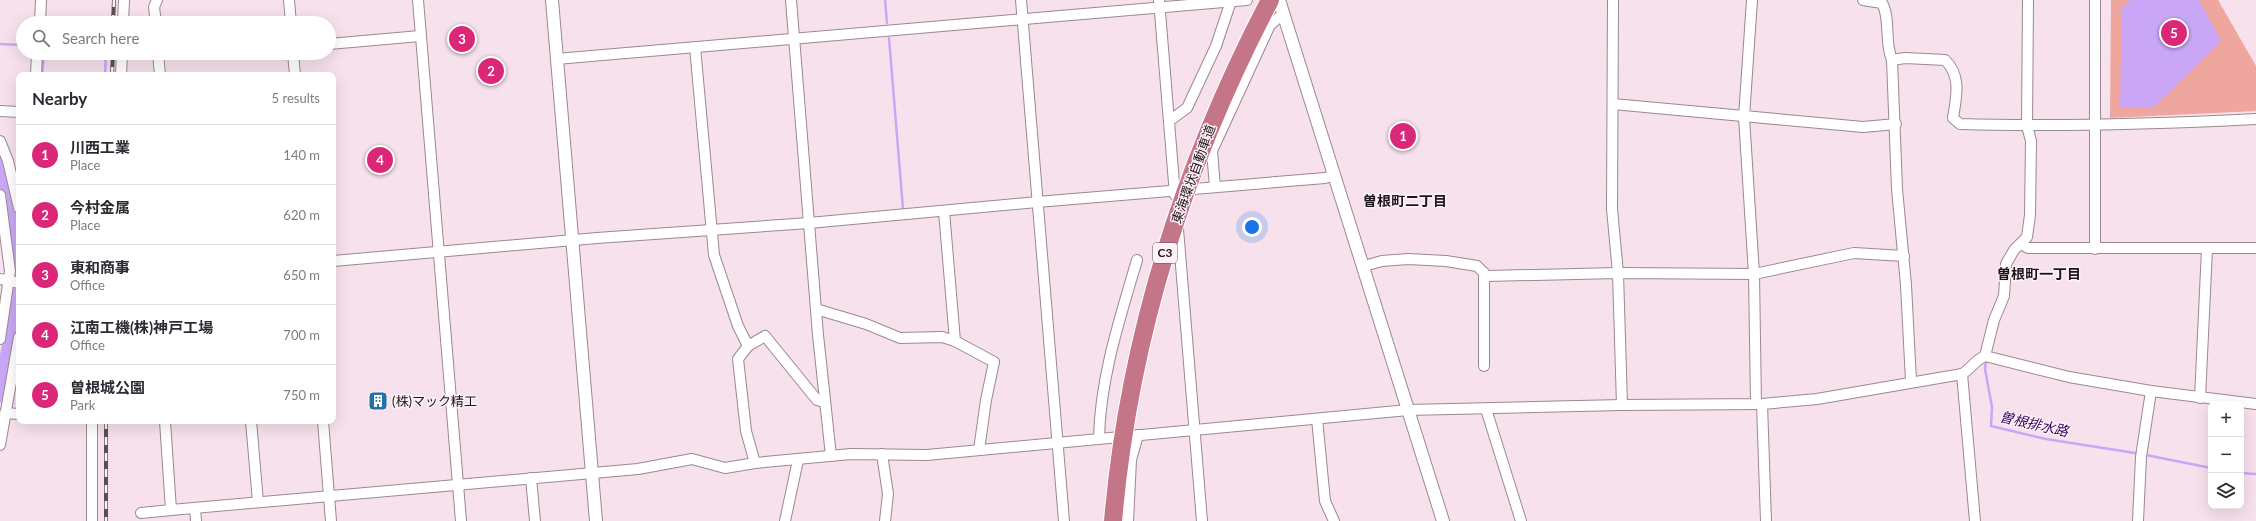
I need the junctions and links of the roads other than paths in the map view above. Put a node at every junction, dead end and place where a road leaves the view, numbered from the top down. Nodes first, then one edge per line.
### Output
1 (41, 0) edge
2 (124, 0) edge
3 (157, 0) edge
4 (289, 0) edge
5 (418, 0) edge
6 (552, 0) edge
7 (791, 0) edge
8 (1021, 0) edge
9 (1247, 0) edge
10 (1270, 0) edge
11 (1278, 0) edge
12 (1613, 0) edge
13 (1752, 0) edge
14 (1865, 0) edge
15 (2028, 0) edge
16 (2095, 0) edge
17 (1231, 1) junction
18 (1159, 4) edge
19 (1283, 14) junction
20 (40, 16) edge
21 (123, 16) edge
22 (155, 16) edge
23 (290, 16) edge
24 (1022, 19) junction
25 (420, 36) junction
26 (794, 39) junction
27 (336, 43) edge
28 (695, 47) junction
29 (556, 59) junction
30 (37, 60) edge
31 (122, 60) edge
32 (159, 60) edge
33 (294, 60) edge
34 (1892, 60) junction
35 (36, 72) edge
36 (121, 72) edge
37 (160, 72) edge
38 (295, 72) edge
39 (1613, 104) junction
40 (0, 111) edge
41 (16, 112) edge
42 (1744, 117) junction
43 (2256, 119) edge
44 (1169, 121) junction
45 (1896, 124) junction
46 (2094, 125) junction
47 (2027, 126) junction
48 (0, 141) edge
49 (1335, 175) junction
50 (1215, 187) junction
51 (1174, 190) junction
52 (0, 195) edge
53 (16, 195) edge
54 (1037, 202) junction
55 (944, 210) junction
56 (809, 223) junction
57 (711, 230) junction
58 (572, 241) junction
59 (2022, 244) junction
60 (2095, 248) junction
61 (2207, 248) junction
62 (2256, 248) edge
63 (439, 252) junction
64 (1904, 256) junction
65 (1137, 260) dead end
66 (336, 261) edge
67 (1364, 266) junction
68 (1484, 273) junction
69 (1618, 273) junction
70 (1754, 274) junction
71 (10, 281) edge
72 (816, 309) junction
73 (0, 339) edge
74 (955, 341) junction
75 (748, 346) junction
76 (16, 353) edge
77 (1985, 356) junction
78 (1484, 366) dead end
79 (1962, 374) junction
80 (1911, 381) junction
81 (2151, 391) junction
82 (2200, 398) junction
83 (824, 402) junction
84 (1759, 404) junction
85 (2256, 404) edge
86 (1622, 405) junction
87 (1486, 409) junction
88 (1408, 410) junction
89 (5, 413) junction
90 (16, 414) edge
91 (1317, 419) junction
92 (92, 424) edge
93 (165, 424) edge
94 (251, 424) edge
95 (323, 424) edge
96 (1194, 430) junction
97 (1138, 435) junction
98 (1099, 439) junction
99 (1057, 443) junction
100 (0, 445) edge
101 (979, 450) junction
102 (882, 454) junction
103 (831, 456) junction
104 (798, 460) junction
105 (755, 463) junction
106 (592, 473) junction
107 (531, 478) junction
108 (458, 484) junction
109 (329, 496) junction
110 (258, 502) junction
111 (195, 508) junction
112 (171, 510) junction
113 (141, 512) dead end
114 (92, 521) edge
115 (196, 521) edge
116 (331, 521) edge
117 (461, 521) edge
118 (535, 521) edge
119 (596, 521) edge
120 (785, 521) edge
121 (885, 521) edge
122 (1064, 521) edge
123 (1113, 521) edge
124 (1128, 521) edge
125 (1202, 521) edge
126 (1334, 521) edge
127 (1443, 521) edge
128 (1521, 521) edge
129 (1766, 521) edge
130 (1975, 521) edge
131 (2138, 521) edge

1 - 20 street
2 - 21 street
3 - 22 street
4 - 23 street
5 - 25 street
6 - 29 street
7 - 26 street
8 - 24 street
9 - 17 street
10 - 123 highway, 東海環状自動車道 / C3, bridge
11 - 19 street
12 - 39 street
13 - 42 street
14 - 34 street
15 - 47 street
16 - 46 street
17 - 18 street
17 - 44 street
18 - 24 street
18 - 44 street
19 - 49 street
19 - 50 street
24 - 26 street
24 - 54 street
25 - 27 street
25 - 63 street
26 - 28 street
26 - 56 street
28 - 29 street
28 - 57 street
29 - 58 street
30 - 35 street
31 - 36 street
32 - 37 street
33 - 38 street
34 - 45 street
34 - 47 street
39 - 42 street
39 - 69 street
40 - 41 street
42 - 45 street
42 - 70 street
43 - 46 street
44 - 51 street
45 - 64 street
46 - 47 street
46 - 60 street
47 - 59 street
48 - 53 street
49 - 50 street
49 - 67 street
50 - 51 street
51 - 54 street
51 - 96 street
52 - 71 street
54 - 55 street
54 - 99 street
55 - 56 street
55 - 74 street
56 - 57 street
56 - 72 street
57 - 58 street
57 - 75 street
58 - 63 street
58 - 106 street
59 - 60 street
59 - 77 street
60 - 61 street
61 - 62 street
61 - 82 street
63 - 66 street
63 - 108 street
64 - 70 street
64 - 80 street
65 - 98 street
67 - 68 street
67 - 88 street
68 - 69 street
68 - 78 street
69 - 70 street
69 - 86 street
70 - 84 street
71 - 73 street
72 - 74 street
72 - 83 street
74 - 101 street
75 - 83 street
75 - 105 street
76 - 89 street
77 - 79 street
77 - 81 street
79 - 80 street
79 - 130 street
80 - 84 street
81 - 82 street
81 - 131 street
82 - 85 street
83 - 103 street
84 - 86 street
84 - 129 street
86 - 87 street
87 - 88 street
87 - 128 street
88 - 91 street
88 - 127 street
89 - 90 street
89 - 100 street
91 - 96 street
91 - 126 street
92 - 114 street
93 - 112 street
94 - 110 street
95 - 109 street
96 - 97 street
96 - 125 street
97 - 98 street
97 - 124 street
98 - 99 street
99 - 101 street
99 - 122 street
101 - 102 street
102 - 103 street
102 - 121 street
103 - 104 street
104 - 105 street
104 - 120 street
105 - 106 street
106 - 107 street
106 - 119 street
107 - 108 street
107 - 118 street
108 - 109 street
108 - 117 street
109 - 110 street
109 - 116 street
110 - 111 street
111 - 112 street
111 - 115 street
112 - 113 street

